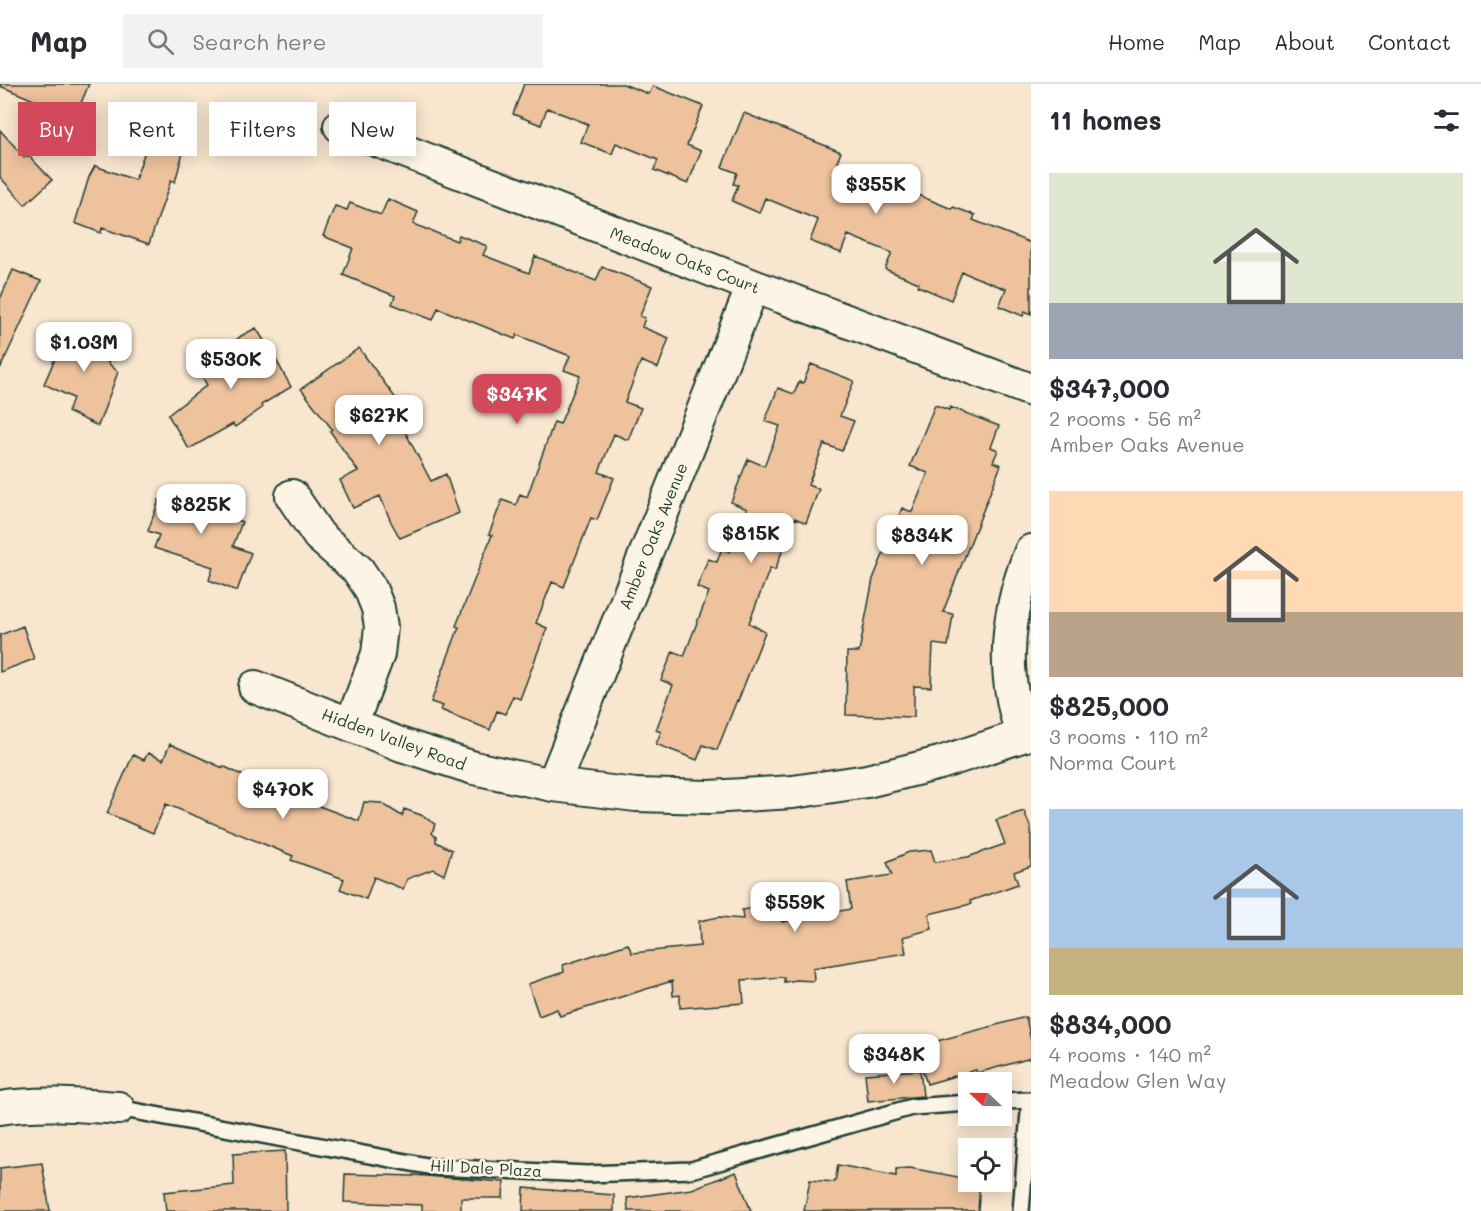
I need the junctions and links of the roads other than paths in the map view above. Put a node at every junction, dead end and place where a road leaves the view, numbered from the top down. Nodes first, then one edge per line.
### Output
1 (416, 155) edge
2 (753, 286) junction
3 (1031, 390) edge
4 (292, 496) dead end
5 (1031, 552) edge
6 (255, 687) dead end
7 (351, 725) junction
8 (1027, 734) edge
9 (553, 785) junction
10 (1012, 1101) edge
11 (958, 1104) edge
12 (0, 1108) edge
13 (118, 1108) joint
14 (1021, 1211) edge

1 - 2 street, Meadow Oaks Court
2 - 3 street, Meadow Oaks Court
2 - 9 street, Amber Oaks Avenue
4 - 7 street
5 - 8 street
6 - 7 street, Hidden Valley Road
7 - 9 street, Hidden Valley Road
8 - 9 street, Hidden Valley Road
10 - 14 lane
11 - 13 lane, Hill Dale Plaza
12 - 13 street, Hill Dale Plaza

